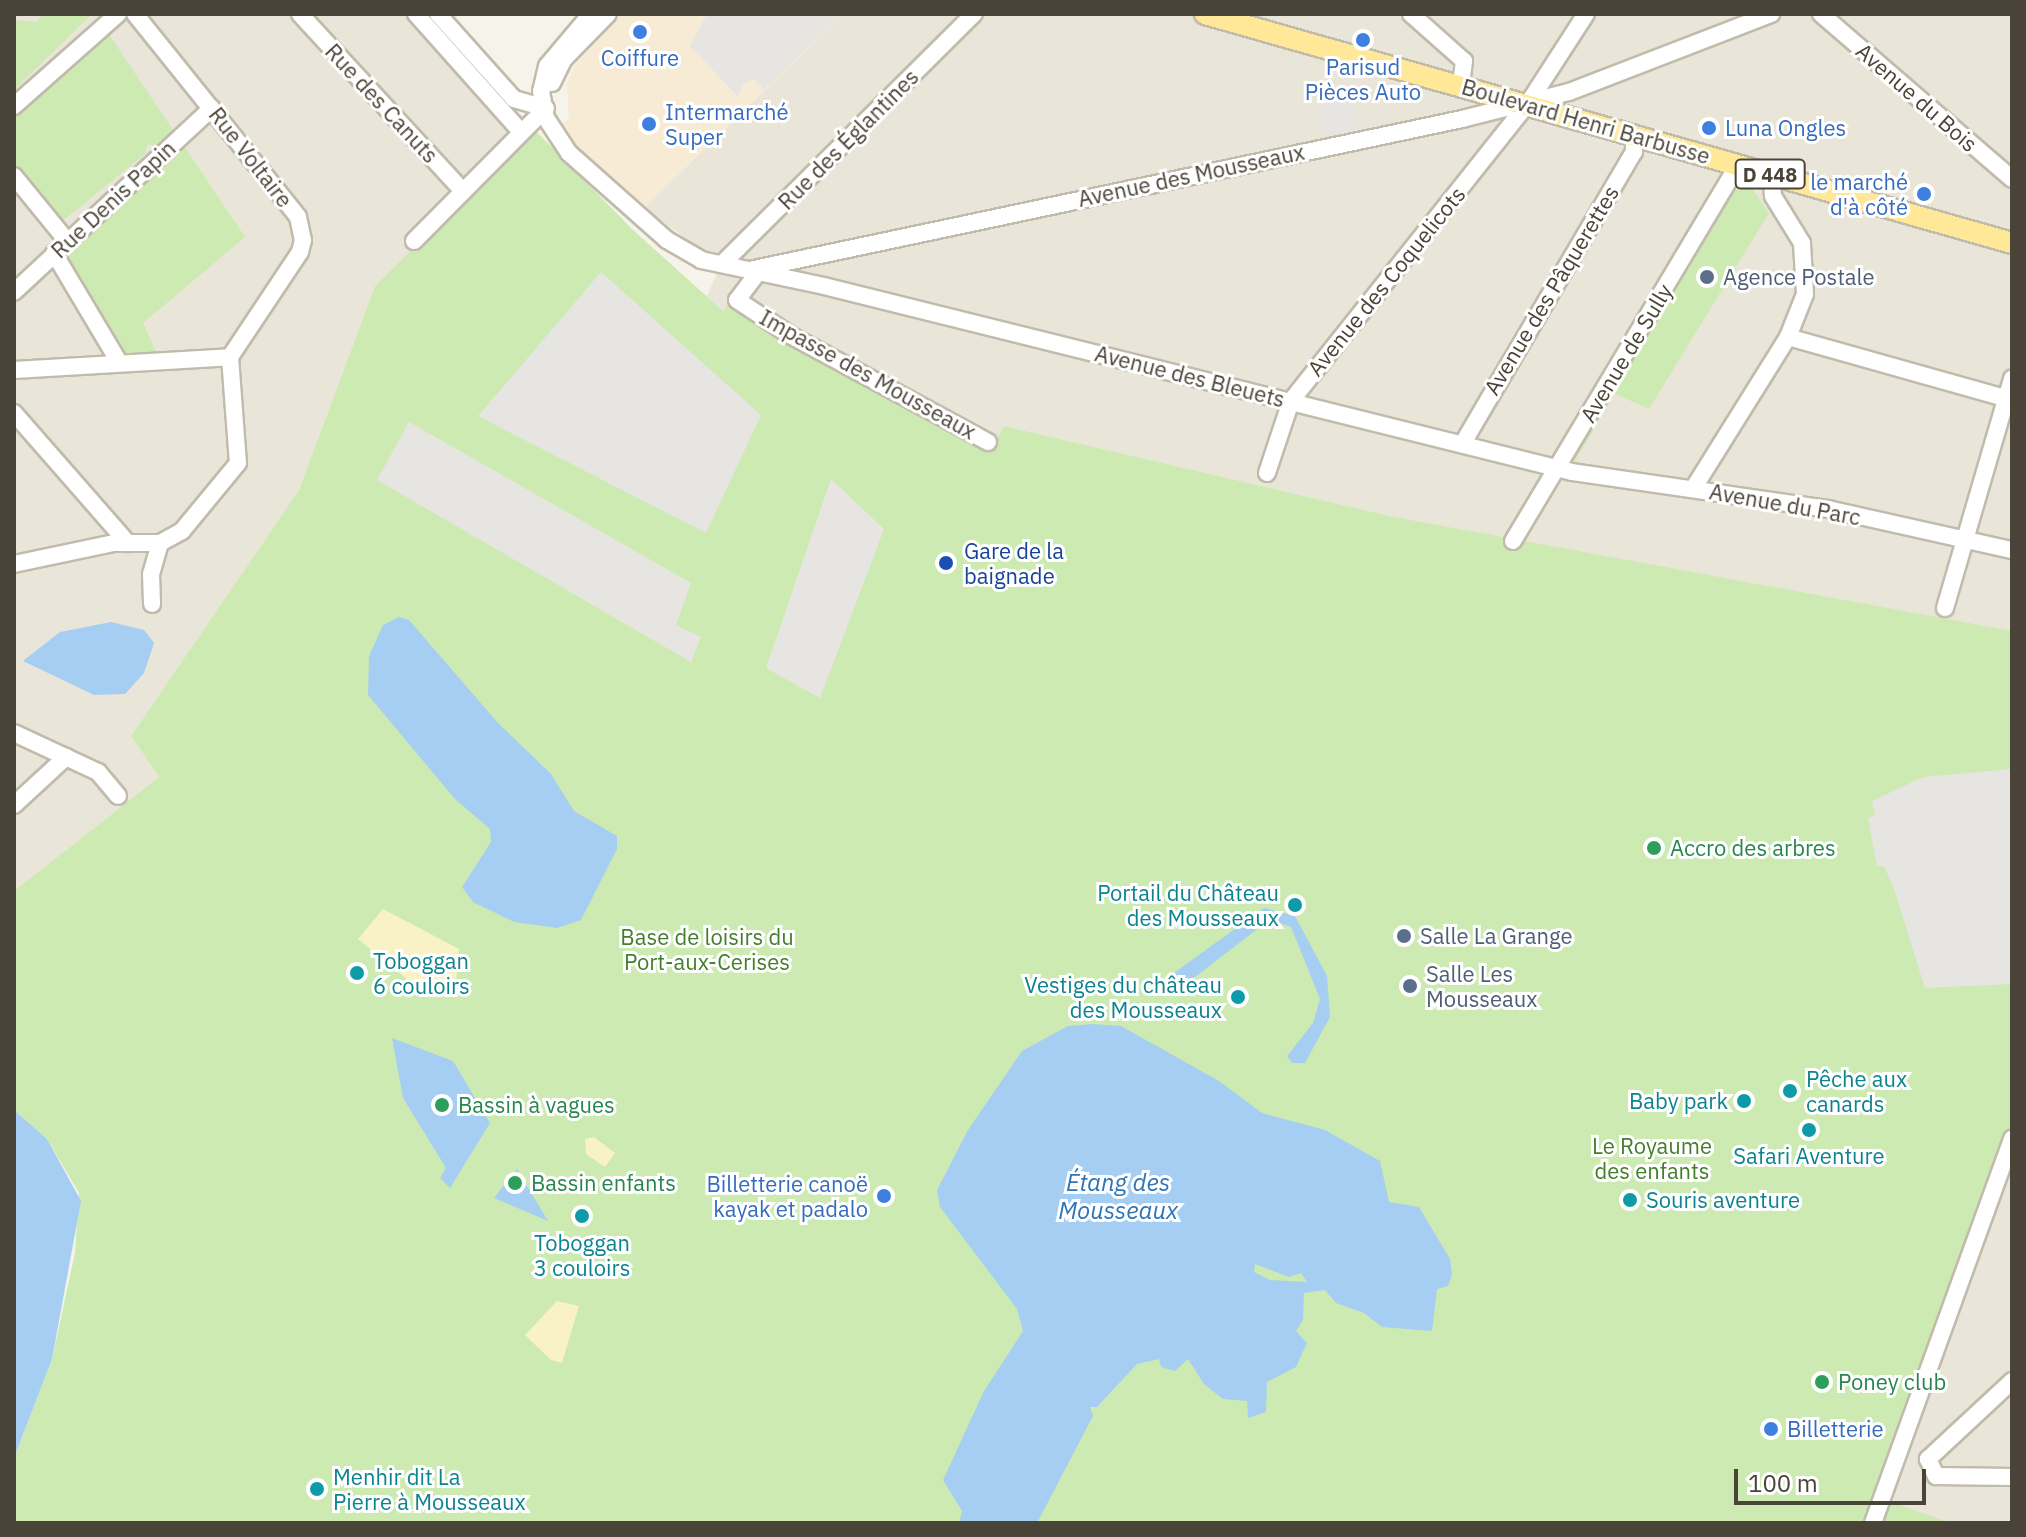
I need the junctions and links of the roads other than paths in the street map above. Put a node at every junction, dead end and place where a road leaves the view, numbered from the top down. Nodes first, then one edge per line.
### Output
1 (118, 14) edge
2 (135, 14) edge
3 (300, 14) edge
4 (416, 14) edge
5 (438, 14) edge
6 (591, 14) edge
7 (608, 14) edge
8 (974, 14) edge
9 (1205, 14) edge
10 (1411, 14) edge
11 (1586, 14) edge
12 (1771, 14) edge
13 (1821, 14) edge
14 (1461, 85) junction
15 (1529, 102) junction
16 (14, 106) edge
17 (212, 108) junction
18 (546, 108) junction
19 (521, 132) junction
20 (1634, 135) junction
21 (1738, 165) junction
22 (1771, 175) junction
23 (14, 176) edge
24 (2012, 179) edge
25 (463, 191) junction
26 (414, 241) dead end
27 (2012, 243) edge
28 (60, 247) junction
29 (722, 264) junction
30 (756, 270) junction
31 (14, 292) edge
32 (1788, 337) junction
33 (230, 357) junction
34 (119, 362) junction
35 (14, 370) edge
36 (2012, 379) edge
37 (2009, 399) edge
38 (1291, 401) junction
39 (14, 413) edge
40 (988, 442) dead end
41 (1463, 443) junction
42 (1557, 468) junction
43 (1267, 473) dead end
44 (1693, 489) junction
45 (1965, 539) junction
46 (1513, 541) dead end
47 (128, 543) junction
48 (160, 543) junction
49 (2012, 550) edge
50 (14, 564) edge
51 (152, 604) dead end
52 (1945, 608) dead end
53 (14, 733) edge
54 (66, 757) junction
55 (118, 796) dead end
56 (14, 805) edge
57 (2012, 1138) edge
58 (2012, 1381) edge
59 (2012, 1477) edge
60 (1873, 1523) edge

1 - 16 street
2 - 17 street, Rue Voltaire
3 - 25 street, Rue des Canuts
4 - 19 street
5 - 18 street
6 - 18 street
7 - 18 street
8 - 29 street, Rue des Églantines
9 - 14 main road, Boulevard Henri Barbusse / D 448
10 - 14 street
11 - 15 street, Avenue des Coquelicots
12 - 15 street, Avenue des Mousseaux
13 - 24 street, Avenue du Bois
14 - 15 main road, Boulevard Henri Barbusse / D 448
15 - 20 main road, Boulevard Henri Barbusse / D 448
15 - 30 street, Avenue des Mousseaux
15 - 38 street, Avenue des Coquelicots
17 - 28 street, Rue Denis Papin
17 - 33 street, Rue Voltaire
18 - 19 street
18 - 29 street, Avenue des Bleuets
19 - 25 street
20 - 21 main road, Boulevard Henri Barbusse / D 448
20 - 41 street, Avenue des Pâquerettes
21 - 22 main road, Boulevard Henri Barbusse / D 448
21 - 42 street, Avenue de Sully
22 - 27 main road, Boulevard Henri Barbusse / D 448
22 - 32 street
23 - 28 street
25 - 26 street
28 - 31 street, Rue Denis Papin
28 - 34 street
29 - 30 street, Avenue des Bleuets
30 - 38 street, Avenue des Bleuets
30 - 40 street, Impasse des Mousseaux
32 - 37 street
32 - 44 street
33 - 34 street
33 - 48 street
34 - 35 street
36 - 37 street
37 - 45 street
38 - 41 street, Avenue des Bleuets
38 - 43 street, Avenue des Coquelicots
39 - 47 street
41 - 42 street, Avenue des Bleuets
42 - 44 street, Avenue du Parc
42 - 46 street, Avenue de Sully
44 - 45 street, Avenue du Parc
45 - 49 street, Avenue du Parc
45 - 52 street
47 - 48 street
47 - 50 street
48 - 51 street
53 - 54 street
54 - 55 street
54 - 56 street
57 - 60 street
58 - 59 street

